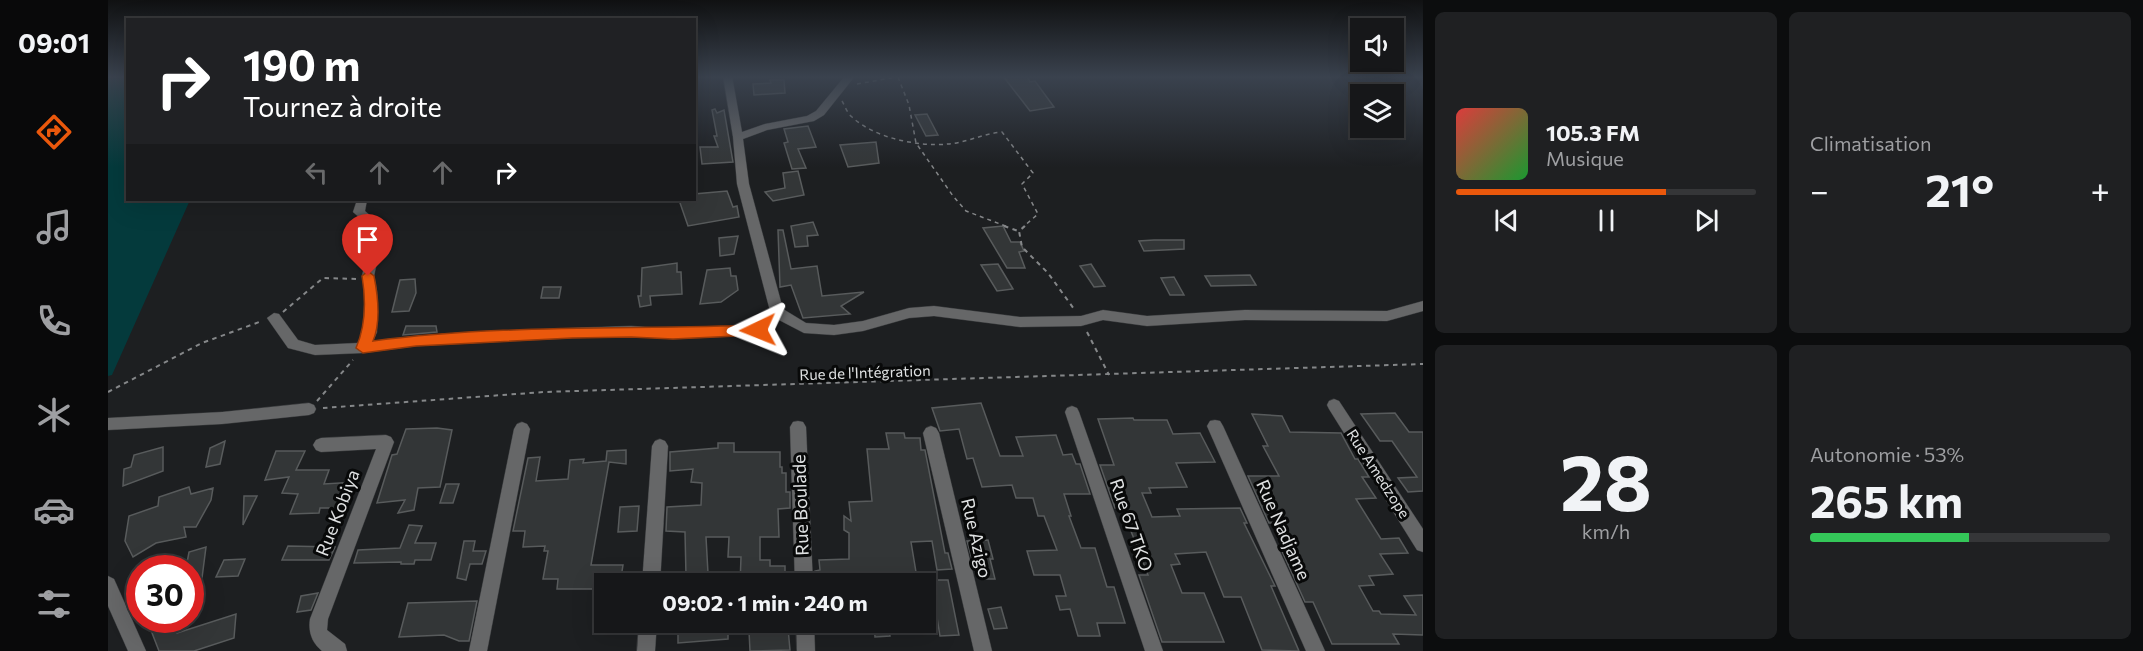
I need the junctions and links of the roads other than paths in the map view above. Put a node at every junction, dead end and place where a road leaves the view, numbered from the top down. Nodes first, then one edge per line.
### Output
1 (733, 106) edge
2 (826, 106) edge
3 (738, 137) junction
4 (362, 201) edge
5 (1423, 306) edge
6 (777, 312) junction
7 (274, 318) road end
8 (363, 348) junction
9 (1334, 405) dead end
10 (309, 410) road end
11 (1071, 412) dead end
12 (108, 424) edge
13 (1215, 426) dead end
14 (798, 427) dead end
15 (522, 429) dead end
16 (931, 433) dead end
17 (321, 445) dead end
18 (660, 446) dead end
19 (1423, 544) edge
20 (652, 573) edge
21 (804, 573) edge
22 (108, 585) edge
23 (647, 633) edge
24 (805, 633) edge
25 (137, 651) edge
26 (338, 651) edge
27 (478, 651) edge
28 (646, 651) edge
29 (806, 651) edge
30 (983, 651) edge
31 (1154, 651) edge
32 (1316, 651) edge

1 - 3 street
2 - 3 street
3 - 6 street
4 - 8 street
5 - 6 street
6 - 8 street
7 - 8 street
9 - 19 street, Rue Amedzope
10 - 12 street
11 - 31 street, Rue 67 TKO
13 - 32 street, Rue Nadjame
14 - 21 street, Rue Boulade
15 - 27 street
16 - 30 street, Rue Azigo
17 - 26 street, Rue Kobiya
18 - 20 street
22 - 25 street
23 - 28 street
24 - 29 street

